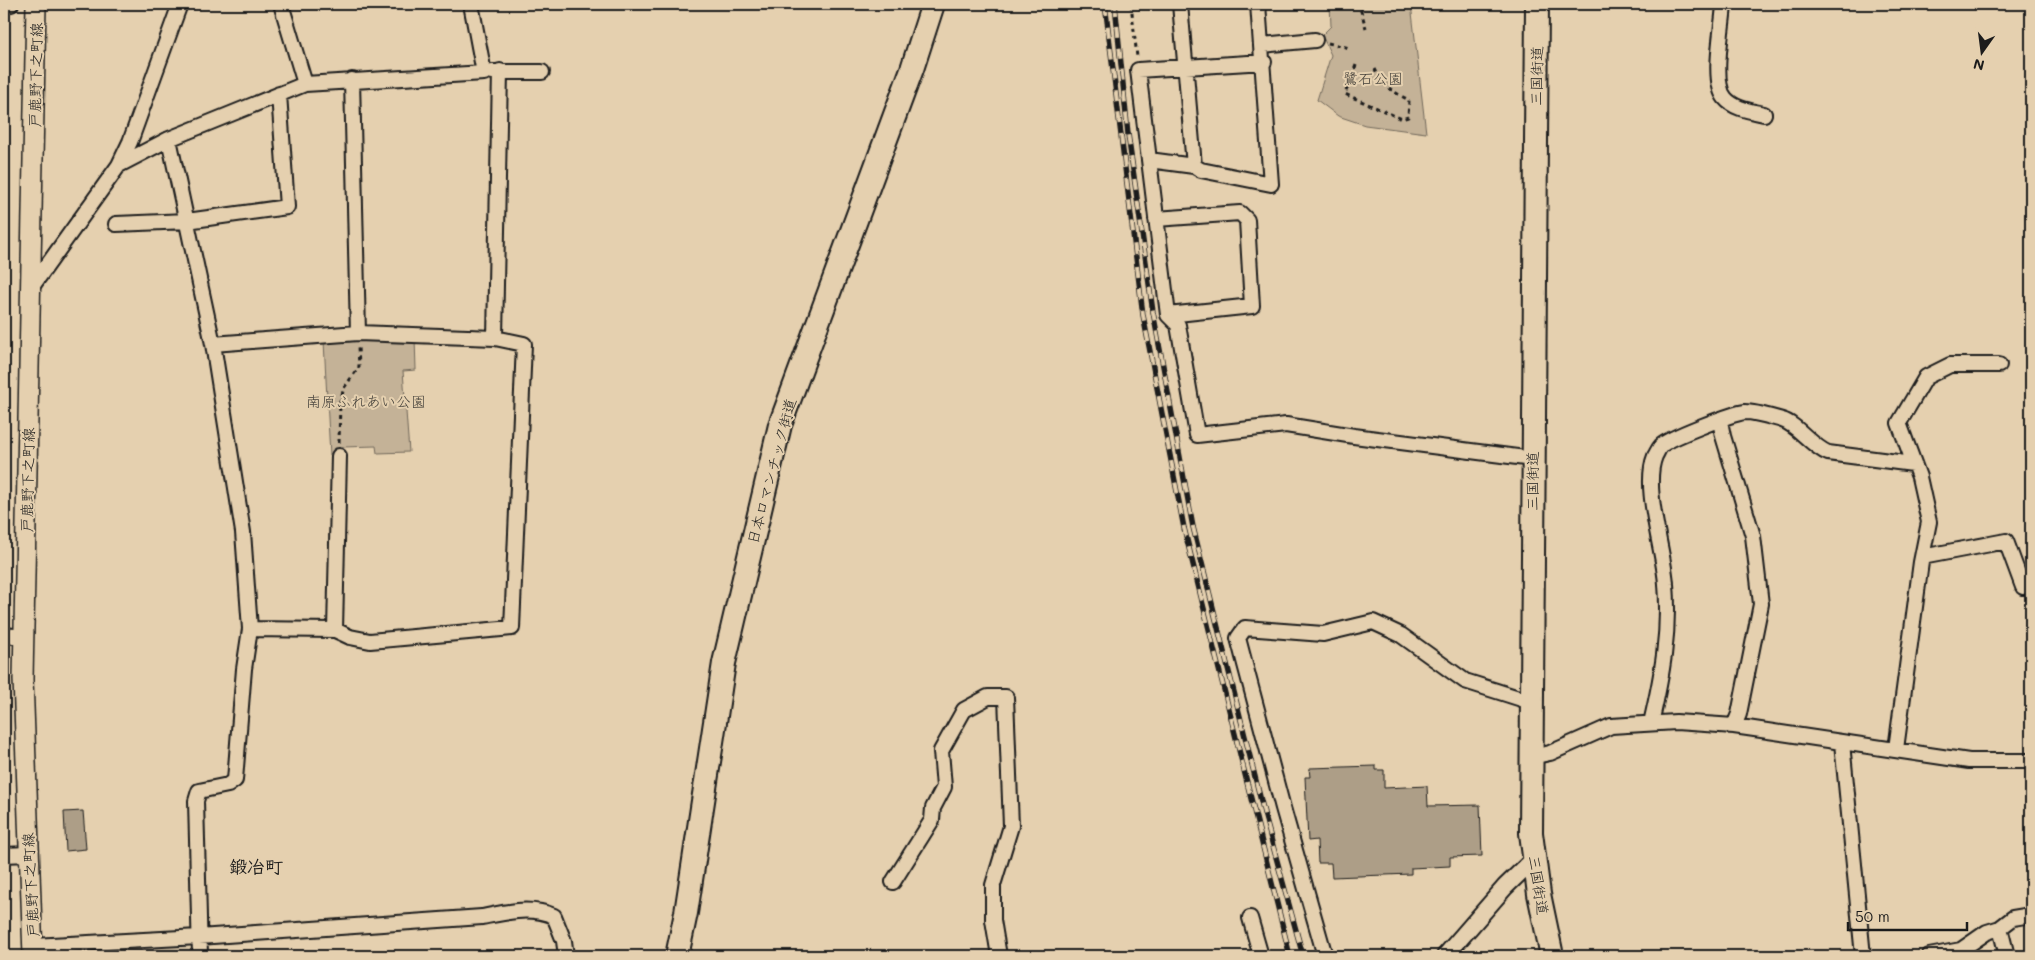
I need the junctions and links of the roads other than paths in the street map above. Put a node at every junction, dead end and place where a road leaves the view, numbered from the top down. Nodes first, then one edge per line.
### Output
1 (11, 4) edge
2 (36, 4) edge
3 (180, 4) edge
4 (281, 4) edge
5 (471, 4) edge
6 (933, 4) edge
7 (1180, 4) edge
8 (1258, 4) edge
9 (1537, 4) edge
10 (1724, 4) edge
11 (4, 5) edge
12 (1315, 40) road end
13 (1262, 45) junction
14 (1264, 62) junction
15 (1187, 67) junction
16 (500, 71) junction
17 (542, 72) dead end
18 (484, 73) junction
19 (352, 80) junction
20 (304, 84) junction
21 (279, 94) junction
22 (1764, 114) dead end
23 (169, 139) junction
24 (1149, 160) junction
25 (119, 165) junction
26 (1194, 166) junction
27 (1156, 219) junction
28 (187, 221) junction
29 (116, 224) dead end
30 (32, 288) junction
31 (1168, 315) junction
32 (358, 333) junction
33 (496, 338) junction
34 (213, 344) junction
35 (1999, 365) dead end
36 (1720, 421) junction
37 (339, 456) road end
38 (1532, 459) junction
39 (1913, 464) junction
40 (1922, 557) junction
41 (2023, 587) dead end
42 (250, 629) junction
43 (335, 630) junction
44 (4, 635) edge
45 (24, 637) junction
46 (1531, 702) junction
47 (1651, 722) junction
48 (1734, 726) junction
49 (1842, 743) junction
50 (1896, 749) junction
51 (1531, 757) junction
52 (2031, 761) edge
53 (28, 854) junction
54 (4, 856) edge
55 (1534, 859) junction
56 (894, 882) dead end
57 (2031, 915) edge
58 (1250, 918) dead end
59 (2000, 928) junction
60 (199, 937) junction
61 (33, 951) edge
62 (200, 956) edge
63 (566, 956) edge
64 (676, 956) edge
65 (999, 956) edge
66 (1261, 956) edge
67 (1325, 956) edge
68 (1445, 956) edge
69 (1552, 956) edge
70 (1863, 956) edge
71 (1929, 956) edge
72 (2006, 956) edge

1 - 11 street
2 - 30 main road, 戸鹿野下之町線
3 - 25 street
4 - 20 street
5 - 18 street
6 - 64 highway, 日本ロマンチック街道
7 - 15 street
8 - 13 street
9 - 38 highway, 三国街道
10 - 22 street
12 - 13 street
13 - 14 street
14 - 15 street
14 - 26 street
15 - 24 street
15 - 26 street
16 - 17 street
16 - 18 street
16 - 33 street
18 - 19 street
19 - 20 street
19 - 32 street
20 - 21 street
21 - 23 street
21 - 28 street
23 - 25 street
23 - 28 street
24 - 26 street
24 - 27 street
25 - 30 street
27 - 31 street
27 - 31 street
28 - 29 street
28 - 34 street
30 - 45 main road, 戸鹿野下之町線
31 - 38 street
32 - 33 street
32 - 34 street
33 - 43 street
34 - 42 street
35 - 39 street
36 - 39 street
36 - 47 street
36 - 48 street
37 - 43 street
38 - 46 highway, 三国街道
39 - 40 street
40 - 41 street
40 - 50 street
42 - 43 street
42 - 60 street
44 - 45 street
45 - 53 main road, 戸鹿野下之町線
46 - 51 highway, 三国街道
46 - 67 street
47 - 48 street
47 - 51 street
48 - 49 street
49 - 50 street
49 - 70 street
50 - 52 street
51 - 55 highway, 三国街道
53 - 54 street
53 - 61 main road, 戸鹿野下之町線
55 - 68 street
55 - 69 highway, 三国街道
56 - 65 street
57 - 59 street
58 - 66 street
59 - 71 street
59 - 72 street
60 - 61 street
60 - 62 street
60 - 63 street

